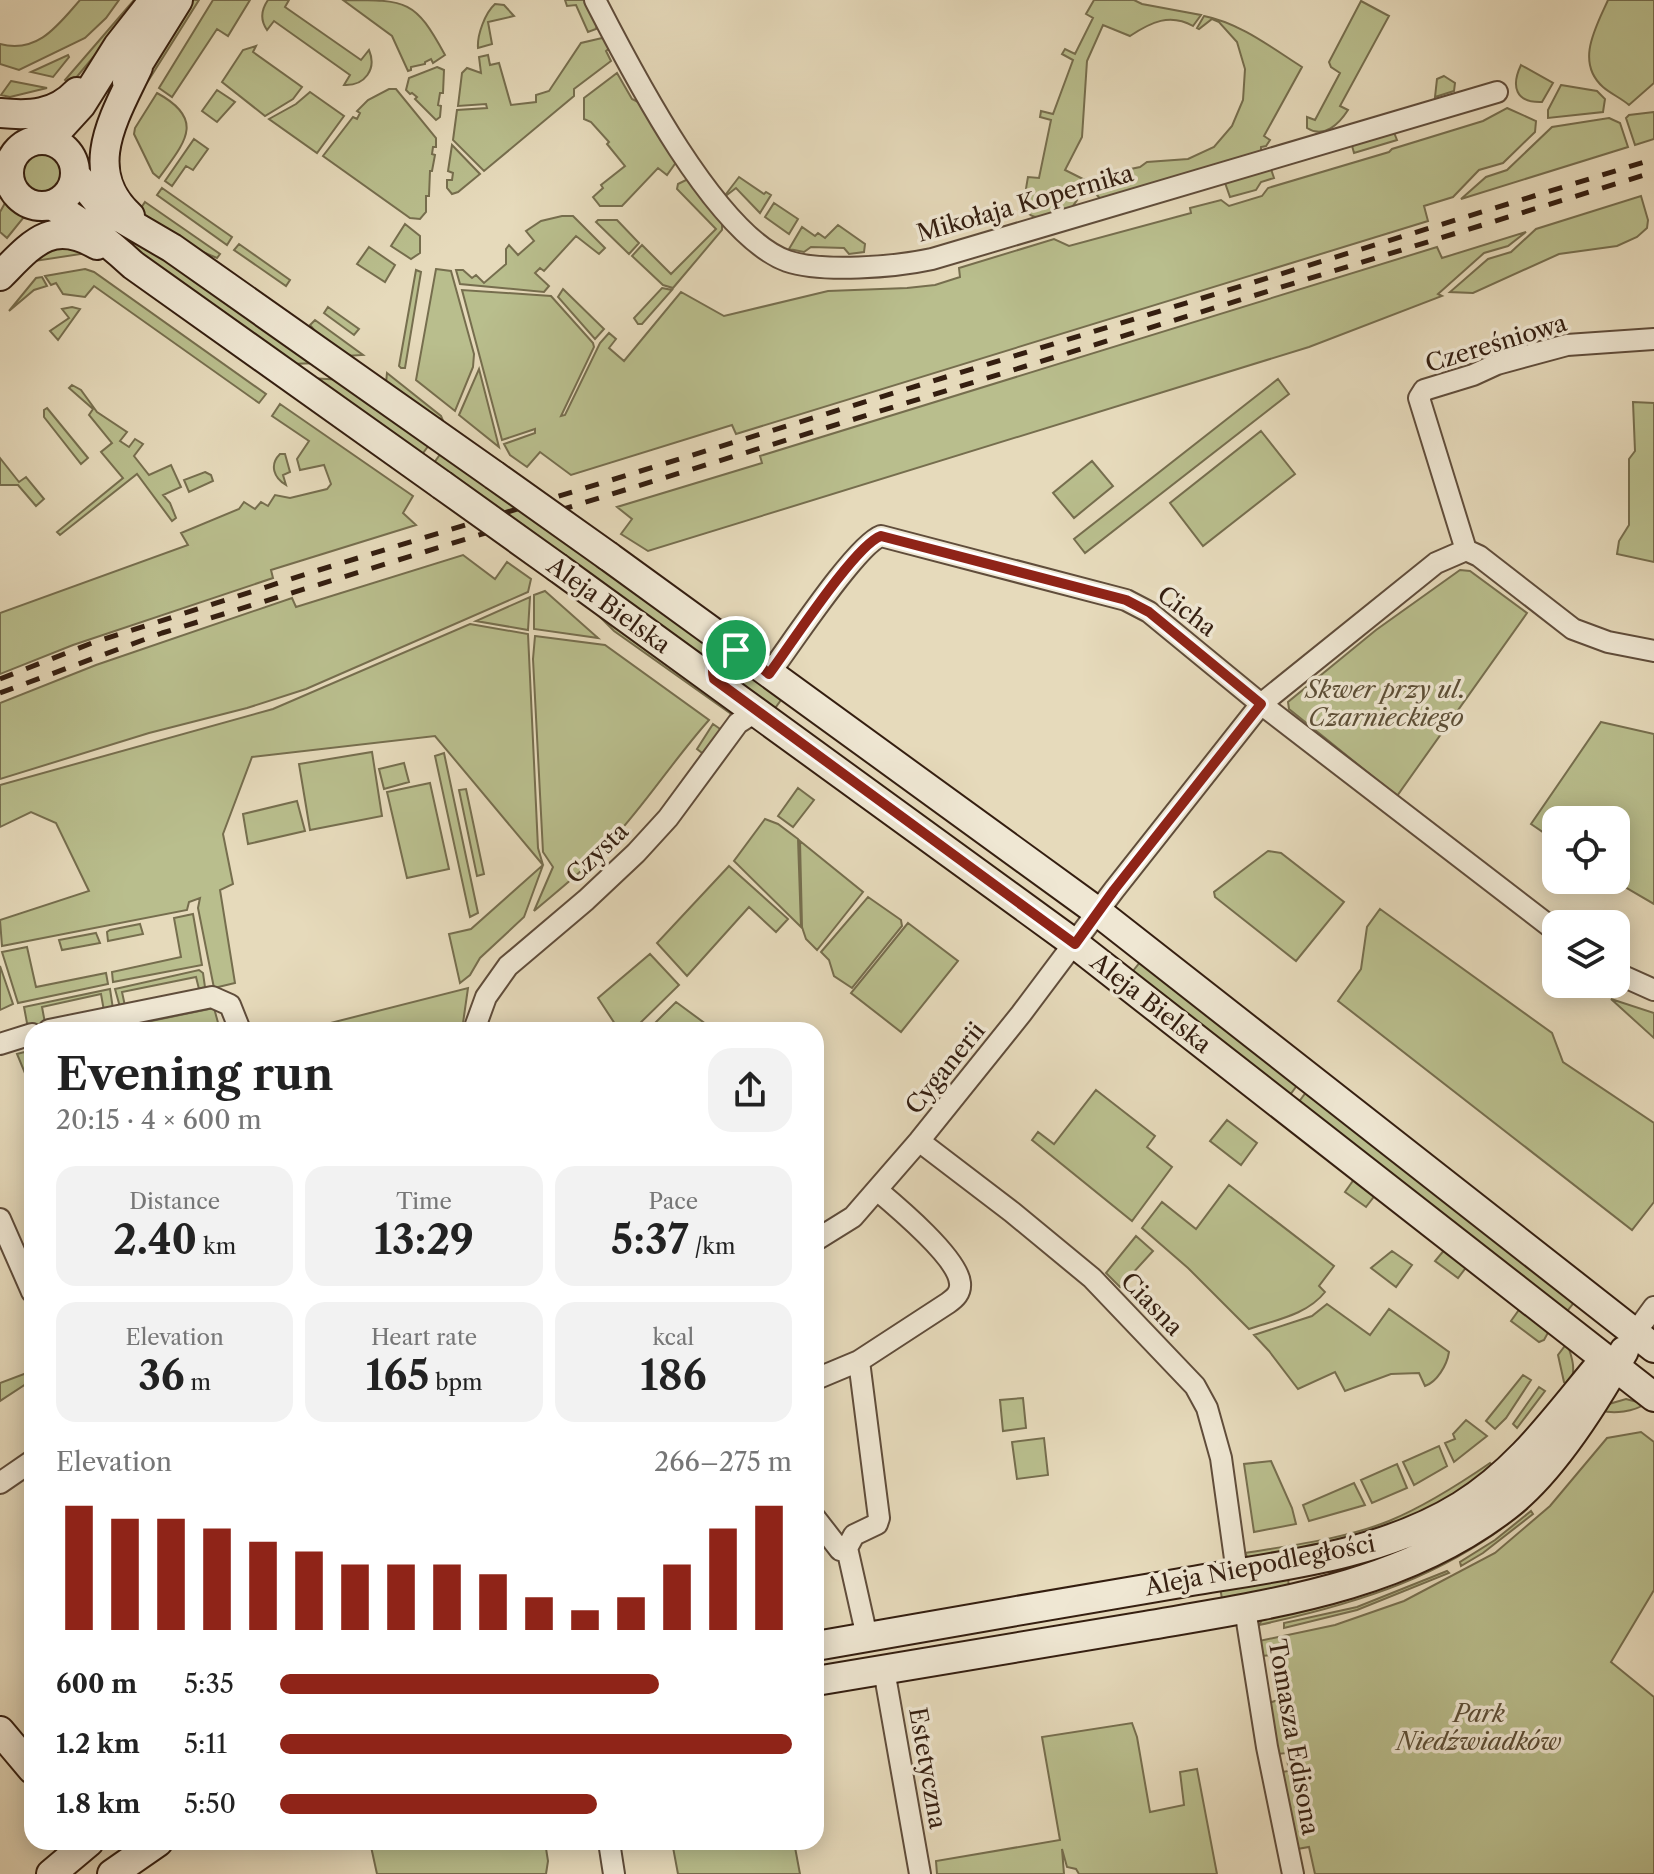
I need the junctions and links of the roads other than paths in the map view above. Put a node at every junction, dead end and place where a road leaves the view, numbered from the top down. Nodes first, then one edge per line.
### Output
1 (154, 0) edge
2 (178, 0) edge
3 (595, 0) edge
4 (118, 46) junction
5 (138, 67) junction
6 (1497, 92) dead end
7 (0, 113) edge
8 (0, 126) edge
9 (41, 140) junction
10 (74, 168) junction
11 (5, 180) edge
12 (45, 205) junction
13 (172, 248) junction
14 (0, 264) edge
15 (133, 265) junction
16 (0, 276) edge
17 (1654, 339) edge
18 (1466, 550) junction
19 (736, 650) junction
20 (1654, 651) edge
21 (769, 674) junction
22 (714, 679) junction
23 (806, 700) junction
24 (1261, 704) junction
25 (757, 711) junction
26 (782, 728) junction
27 (1098, 912) junction
28 (1542, 920) edge
29 (1075, 944) junction
30 (1630, 979) edge
31 (1654, 990) edge
32 (89, 1022) edge
33 (237, 1022) edge
34 (477, 1022) edge
35 (24, 1036) edge
36 (0, 1044) edge
37 (919, 1141) junction
38 (877, 1190) junction
39 (0, 1219) edge
40 (824, 1237) edge
41 (24, 1274) edge
42 (1654, 1307) edge
43 (1644, 1340) edge
44 (859, 1361) junction
45 (1610, 1363) junction
46 (824, 1376) edge
47 (1654, 1399) edge
48 (1591, 1407) junction
49 (24, 1466) edge
50 (0, 1483) edge
51 (824, 1529) edge
52 (840, 1550) dead end
53 (1289, 1564) junction
54 (1237, 1573) junction
55 (1195, 1580) junction
56 (1290, 1599) junction
57 (1245, 1609) junction
58 (1204, 1616) junction
59 (917, 1629) junction
60 (867, 1637) junction
61 (824, 1644) edge
62 (824, 1647) edge
63 (915, 1665) junction
64 (884, 1670) junction
65 (829, 1679) edge
66 (0, 1731) edge
67 (24, 1760) edge
68 (81, 1850) edge
69 (97, 1850) edge
70 (147, 1850) edge
71 (610, 1850) edge
72 (115, 1873) edge
73 (51, 1874) edge
74 (614, 1874) edge
75 (920, 1874) edge
76 (1293, 1874) edge

1 - 4 main road
2 - 5 main road
3 - 6 street, Mikołaja Kopernika
4 - 7 main road
4 - 9 main road
5 - 10 main road
5 - 13 main road
8 - 9 main road
9 - 10 main road
9 - 11 main road
10 - 12 main road
10 - 13 main road, Aleja Bielska
11 - 12 main road
12 - 14 main road
12 - 15 main road, Aleja Bielska
13 - 19 main road, Aleja Bielska, bridge
15 - 16 main road
15 - 22 main road, Aleja Bielska, bridge
17 - 18 street, Czereśniowa
18 - 20 street
18 - 24 street, Cyganerii
19 - 21 main road, Aleja Bielska
19 - 22 main road
21 - 23 main road, Aleja Bielska
21 - 24 street, Cicha
22 - 25 main road, Aleja Bielska
23 - 26 main road
23 - 27 main road, Aleja Bielska
24 - 27 street, Cyganerii
24 - 28 street, Cicha
25 - 26 main road, Aleja Bielska
25 - 34 street, Czysta
26 - 29 main road, Aleja Bielska
27 - 29 street, Cyganerii
27 - 43 main road, Aleja Bielska
29 - 37 street, Cyganerii
29 - 45 main road, Aleja Bielska
30 - 31 street
32 - 33 street
35 - 36 street
37 - 38 street, Cyganerii
37 - 54 street, Ciasna
38 - 40 street, Cyganerii
38 - 44 street
39 - 41 street
42 - 43 street
43 - 45 main road, Aleja Niepodległości
44 - 46 street
44 - 60 street
45 - 47 main road, Aleja Bielska
45 - 48 main road, Aleja Niepodległości
45 - 53 main road, Aleja Niepodległości
47 - 48 main road
48 - 56 main road, Aleja Niepodległości
49 - 50 street
51 - 52 street
53 - 54 main road, Aleja Niepodległości
53 - 56 main road
54 - 55 main road, Aleja Niepodległości
55 - 58 main road
55 - 59 main road, Aleja Niepodległości
56 - 57 main road, Aleja Niepodległości
57 - 58 main road, Aleja Niepodległości
57 - 76 street, Tomasza Edisona
58 - 63 main road, Aleja Niepodległości
59 - 60 main road, Aleja Niepodległości
59 - 63 main road
60 - 61 main road, Aleja Niepodległości
62 - 65 main road
63 - 64 main road, Aleja Niepodległości
64 - 65 main road, Aleja Niepodległości
64 - 75 street, Estetyczna
66 - 67 main road
68 - 73 main road
69 - 72 main road
70 - 72 main road
71 - 74 street

